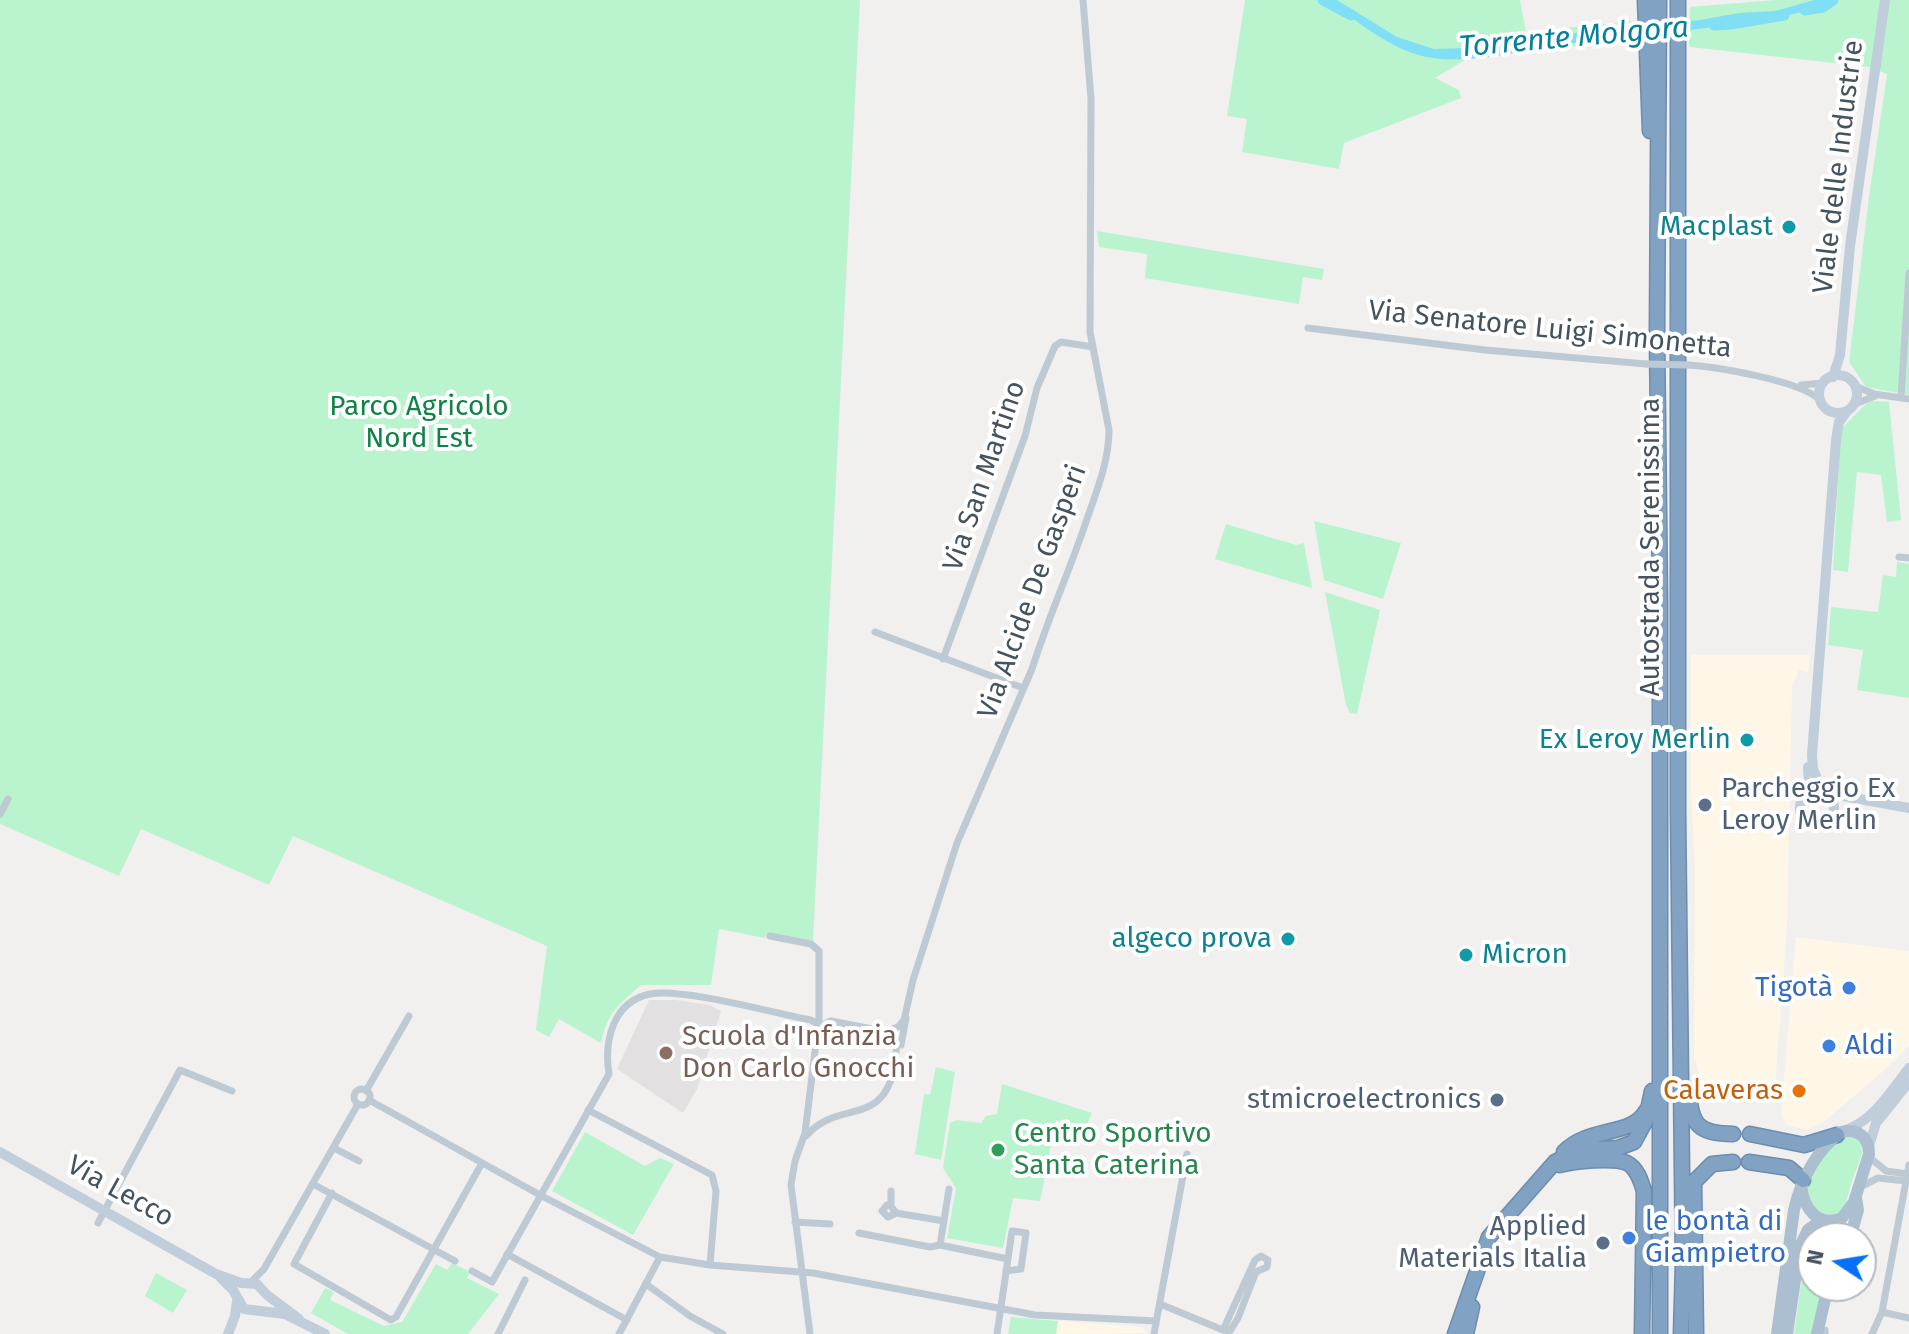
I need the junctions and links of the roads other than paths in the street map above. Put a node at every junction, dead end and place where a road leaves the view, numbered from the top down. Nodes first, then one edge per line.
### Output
1 (1083, 0) edge
2 (1645, 0) edge
3 (1659, 0) edge
4 (1678, 0) edge
5 (1885, 0) edge
6 (1653, 17) junction
7 (1909, 273) edge
8 (1308, 328) dead end
9 (1842, 341) junction
10 (1093, 347) junction
11 (1828, 380) junction
12 (1852, 382) junction
13 (1787, 384) junction
14 (1885, 396) junction
15 (1905, 399) edge
16 (1820, 400) junction
17 (1851, 408) junction
18 (1828, 410) junction
19 (1836, 440) junction
20 (1899, 557) dead end
21 (1909, 558) edge
22 (1820, 631) junction
23 (875, 632) dead end
24 (943, 659) junction
25 (1023, 688) junction
26 (1824, 792) junction
27 (1804, 796) junction
28 (8, 799) dead end
29 (1868, 802) junction
30 (1909, 808) edge
31 (0, 814) edge
32 (1833, 814) junction
33 (1659, 863) junction
34 (770, 936) dead end
35 (906, 1012) junction
36 (409, 1016) dead end
37 (819, 1025) junction
38 (886, 1031) junction
39 (1679, 1048) junction
40 (1909, 1068) edge
41 (894, 1071) junction
42 (1909, 1082) edge
43 (232, 1091) dead end
44 (366, 1091) junction
45 (369, 1100) junction
46 (358, 1104) junction
47 (809, 1106) junction
48 (588, 1110) junction
49 (818, 1124) junction
50 (1840, 1133) junction
51 (1733, 1134) dead end
52 (1750, 1134) dead end
53 (804, 1138) junction
54 (334, 1148) junction
55 (1868, 1151) junction
56 (0, 1152) edge
57 (1187, 1154) dead end
58 (359, 1161) dead end
59 (1733, 1162) dead end
60 (1749, 1162) dead end
61 (482, 1163) junction
62 (1550, 1167) junction
63 (1907, 1174) edge
64 (1802, 1183) junction
65 (313, 1184) junction
66 (949, 1189) dead end
67 (891, 1191) dead end
68 (332, 1193) junction
69 (1857, 1193) junction
70 (540, 1195) junction
71 (105, 1210) junction
72 (1823, 1220) junction
73 (944, 1221) junction
74 (795, 1222) junction
75 (1855, 1222) edge
76 (98, 1223) dead end
77 (830, 1224) dead end
78 (859, 1233) dead end
79 (1485, 1244) junction
80 (940, 1245) junction
81 (433, 1250) junction
82 (507, 1254) junction
83 (660, 1257) junction
84 (1008, 1259) junction
85 (455, 1261) dead end
86 (710, 1265) junction
87 (264, 1269) junction
88 (472, 1271) dead end
89 (1006, 1271) junction
90 (216, 1274) junction
91 (801, 1274) junction
92 (525, 1280) dead end
93 (248, 1283) junction
94 (646, 1284) junction
95 (264, 1291) junction
96 (237, 1298) junction
97 (1825, 1302) edge
98 (1830, 1302) edge
99 (1160, 1304) junction
100 (1001, 1308) junction
101 (254, 1310) junction
102 (1882, 1312) junction
103 (1909, 1318) edge
104 (299, 1319) junction
105 (627, 1320) junction
106 (1156, 1321) junction
107 (233, 1323) junction
108 (1223, 1330) junction
109 (1822, 1333) edge
110 (228, 1334) edge
111 (325, 1334) edge
112 (498, 1334) edge
113 (619, 1334) edge
114 (723, 1334) edge
115 (810, 1334) edge
116 (997, 1334) edge
117 (1154, 1334) edge
118 (1455, 1334) edge
119 (1466, 1334) edge
120 (1642, 1334) edge
121 (1660, 1334) edge
122 (1681, 1334) edge
123 (1696, 1334) edge
124 (1777, 1334) edge
125 (1787, 1334) edge
126 (1872, 1334) edge

1 - 10 street, Via Alcide De Gasperi
2 - 6 highway
3 - 6 highway
4 - 39 highway, Autostrada Serenissima
5 - 9 street, Viale delle Industrie
6 - 33 highway, Autostrada Serenissima
7 - 15 street
8 - 13 street, Via Senatore Luigi Simonetta, bridge
9 - 11 street, Viale delle Industrie
9 - 12 street, Viale delle Industrie
10 - 24 street, Via San Martino
10 - 25 street, Via Alcide De Gasperi
11 - 12 street, Via Senatore Luigi Simonetta
11 - 13 street, Via Senatore Luigi Simonetta
11 - 16 street
12 - 14 street, Via Senatore Luigi Simonetta
12 - 17 street
13 - 16 street, Via Senatore Luigi Simonetta
14 - 15 street, Via Senatore Luigi Simonetta
14 - 17 street, Via Senatore Luigi Simonetta
16 - 18 street, Via Senatore Luigi Simonetta
17 - 18 street, Via Senatore Luigi Simonetta
17 - 19 street
18 - 19 street
19 - 22 street
20 - 21 street
22 - 26 street
22 - 27 street
23 - 24 street
24 - 25 street
25 - 35 street, Via Alcide De Gasperi
26 - 27 street
26 - 29 street
26 - 32 street
27 - 32 street
28 - 31 street
29 - 30 street
29 - 32 street
33 - 62 highway
33 - 121 highway, Autostrada Serenissima
34 - 37 street
35 - 38 street
35 - 41 street, Via Alcide De Gasperi
36 - 44 street
37 - 38 street
37 - 47 street
37 - 48 street
38 - 41 street
39 - 51 highway
39 - 122 highway, Autostrada Serenissima
40 - 50 street
41 - 49 street, Via Alcide De Gasperi
42 - 55 street
43 - 71 street
44 - 45 street
44 - 46 street
45 - 46 street
45 - 61 street
46 - 54 street
47 - 49 street
47 - 53 street
48 - 70 street
48 - 86 street
49 - 53 street
50 - 52 highway
50 - 55 main road
50 - 64 main road
53 - 74 street
54 - 58 street
54 - 65 street
55 - 63 street
55 - 69 main road
56 - 71 street, Via Lecco
57 - 99 street
59 - 123 highway
60 - 64 highway
61 - 70 street
61 - 81 street
62 - 79 highway
62 - 120 highway
63 - 69 street
63 - 102 street
64 - 72 main road
64 - 124 main road
65 - 68 street
65 - 87 street
66 - 73 street
67 - 73 street
68 - 81 street
68 - 81 street
69 - 72 main road
69 - 75 main road
70 - 82 street
70 - 83 street
71 - 76 street
71 - 90 street, Via Lecco
72 - 125 main road
73 - 80 street
74 - 77 street
74 - 91 street
78 - 80 street
79 - 118 highway
79 - 119 highway
80 - 84 street
81 - 85 street
82 - 88 street
82 - 105 street
83 - 86 street
83 - 94 street
84 - 89 street
84 - 89 street
86 - 91 street
87 - 93 street
87 - 95 street
89 - 100 street
90 - 93 street, Via Lecco
90 - 96 street, Via Lecco
91 - 100 street
91 - 115 street
92 - 112 street
93 - 95 street, Via Lecco
93 - 96 street
94 - 105 street
94 - 114 street
95 - 101 street
95 - 104 street, Via Lecco
96 - 101 street, Via Lecco
96 - 107 street
97 - 109 main road
98 - 109 main road
99 - 106 street
99 - 108 street
100 - 106 street
100 - 116 street
101 - 104 street, Via Lecco
101 - 107 street
102 - 103 street
102 - 126 street
104 - 111 street, Via Lecco
105 - 113 street
106 - 117 street
107 - 110 street
108 - 108 street

